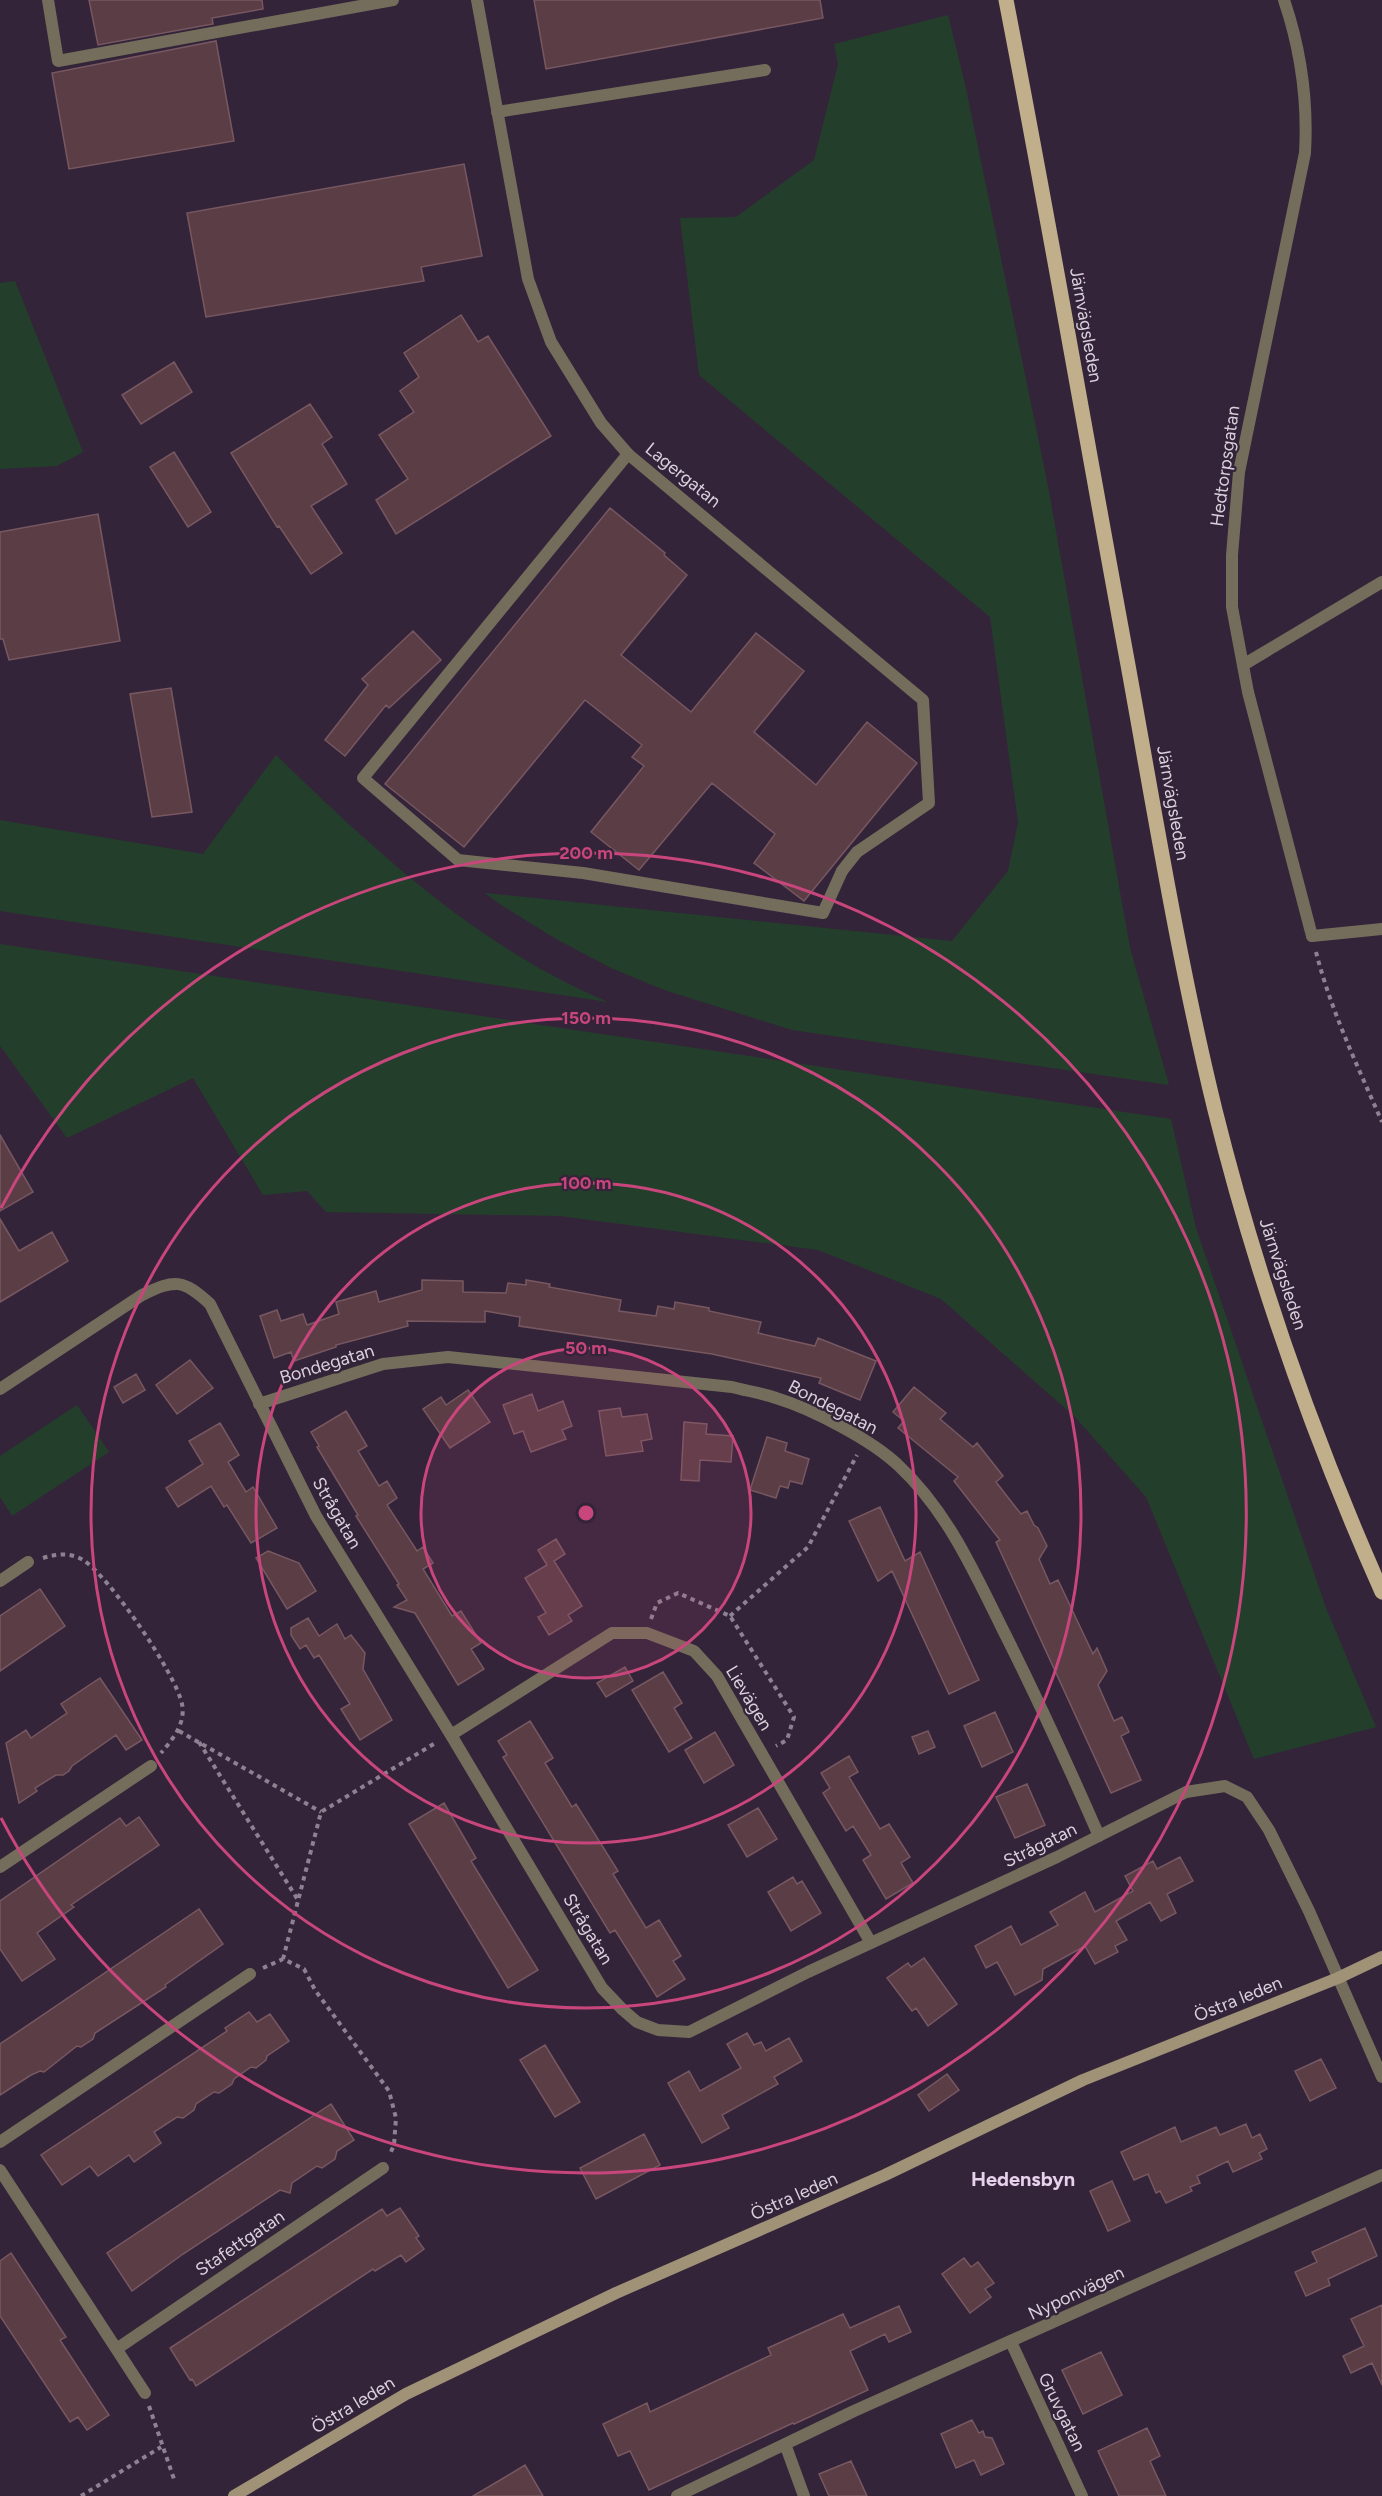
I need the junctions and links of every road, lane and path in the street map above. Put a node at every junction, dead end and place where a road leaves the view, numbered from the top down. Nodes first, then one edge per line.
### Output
1 (48, 0) edge
2 (393, 0) edge
3 (477, 0) edge
4 (1006, 0) edge
5 (1284, 0) edge
6 (765, 70) dead end
7 (497, 112) junction
8 (628, 454) junction
9 (1382, 582) edge
10 (1243, 665) junction
11 (1382, 929) edge
12 (1312, 936) junction
13 (1382, 1122) edge
14 (0, 1389) edge
15 (259, 1404) junction
16 (864, 1441) junction
17 (28, 1562) joint
18 (0, 1581) edge
19 (1382, 1592) edge
20 (730, 1616) junction
21 (647, 1633) junction
22 (179, 1731) junction
23 (451, 1735) junction
24 (199, 1742) junction
25 (762, 1754) junction
26 (151, 1766) joint
27 (321, 1812) junction
28 (1099, 1836) junction
29 (0, 1868) edge
30 (298, 1901) junction
31 (871, 1943) junction
32 (1382, 1958) edge
33 (283, 1959) junction
34 (250, 1974) joint
35 (1338, 1978) junction
36 (1382, 2077) edge
37 (0, 2142) edge
38 (383, 2168) joint
39 (0, 2170) edge
40 (1382, 2175) edge
41 (1011, 2342) junction
42 (118, 2348) junction
43 (145, 2393) joint
44 (785, 2444) junction
45 (162, 2447) junction
46 (175, 2482) dead end
47 (81, 2496) edge
48 (234, 2496) edge
49 (677, 2496) edge
50 (804, 2496) edge
51 (1082, 2496) edge

1 - 2 street
3 - 7 street, Lagergatan
4 - 19 main road, Järnvägsleden
5 - 10 street, Hedtorpsgatan
6 - 7 street
7 - 8 street, Lagergatan
8 - 8 street, Lagergatan
9 - 10 street
10 - 12 street, Hedtorpsgatan
11 - 12 street
12 - 13 path
14 - 15 street, Strågatan
15 - 16 street, Bondegatan
15 - 23 street, Strågatan
16 - 20 path
16 - 28 street, Bondegatan
17 - 18 street
17 - 22 path
20 - 21 path
20 - 25 path
21 - 23 street, Lievägen
21 - 25 street, Lievägen
22 - 24 path
22 - 26 path
23 - 27 path
23 - 31 street, Strågatan
24 - 27 path
24 - 30 path
25 - 31 street, Lievägen
26 - 29 street
27 - 30 path
28 - 31 street, Strågatan
28 - 35 street, Strågatan
30 - 33 path
32 - 35 street, Östra leden
33 - 34 path
33 - 38 path
34 - 37 street
35 - 36 street, Strågatan
35 - 48 street, Östra leden
38 - 42 street, Stafettgatan
39 - 42 street
40 - 41 street, Nyponvägen
41 - 44 street, Nyponvägen
41 - 51 street, Gruvgatan
42 - 43 street
43 - 45 path
44 - 49 street, Nyponvägen
44 - 50 street
45 - 46 path
45 - 47 path

